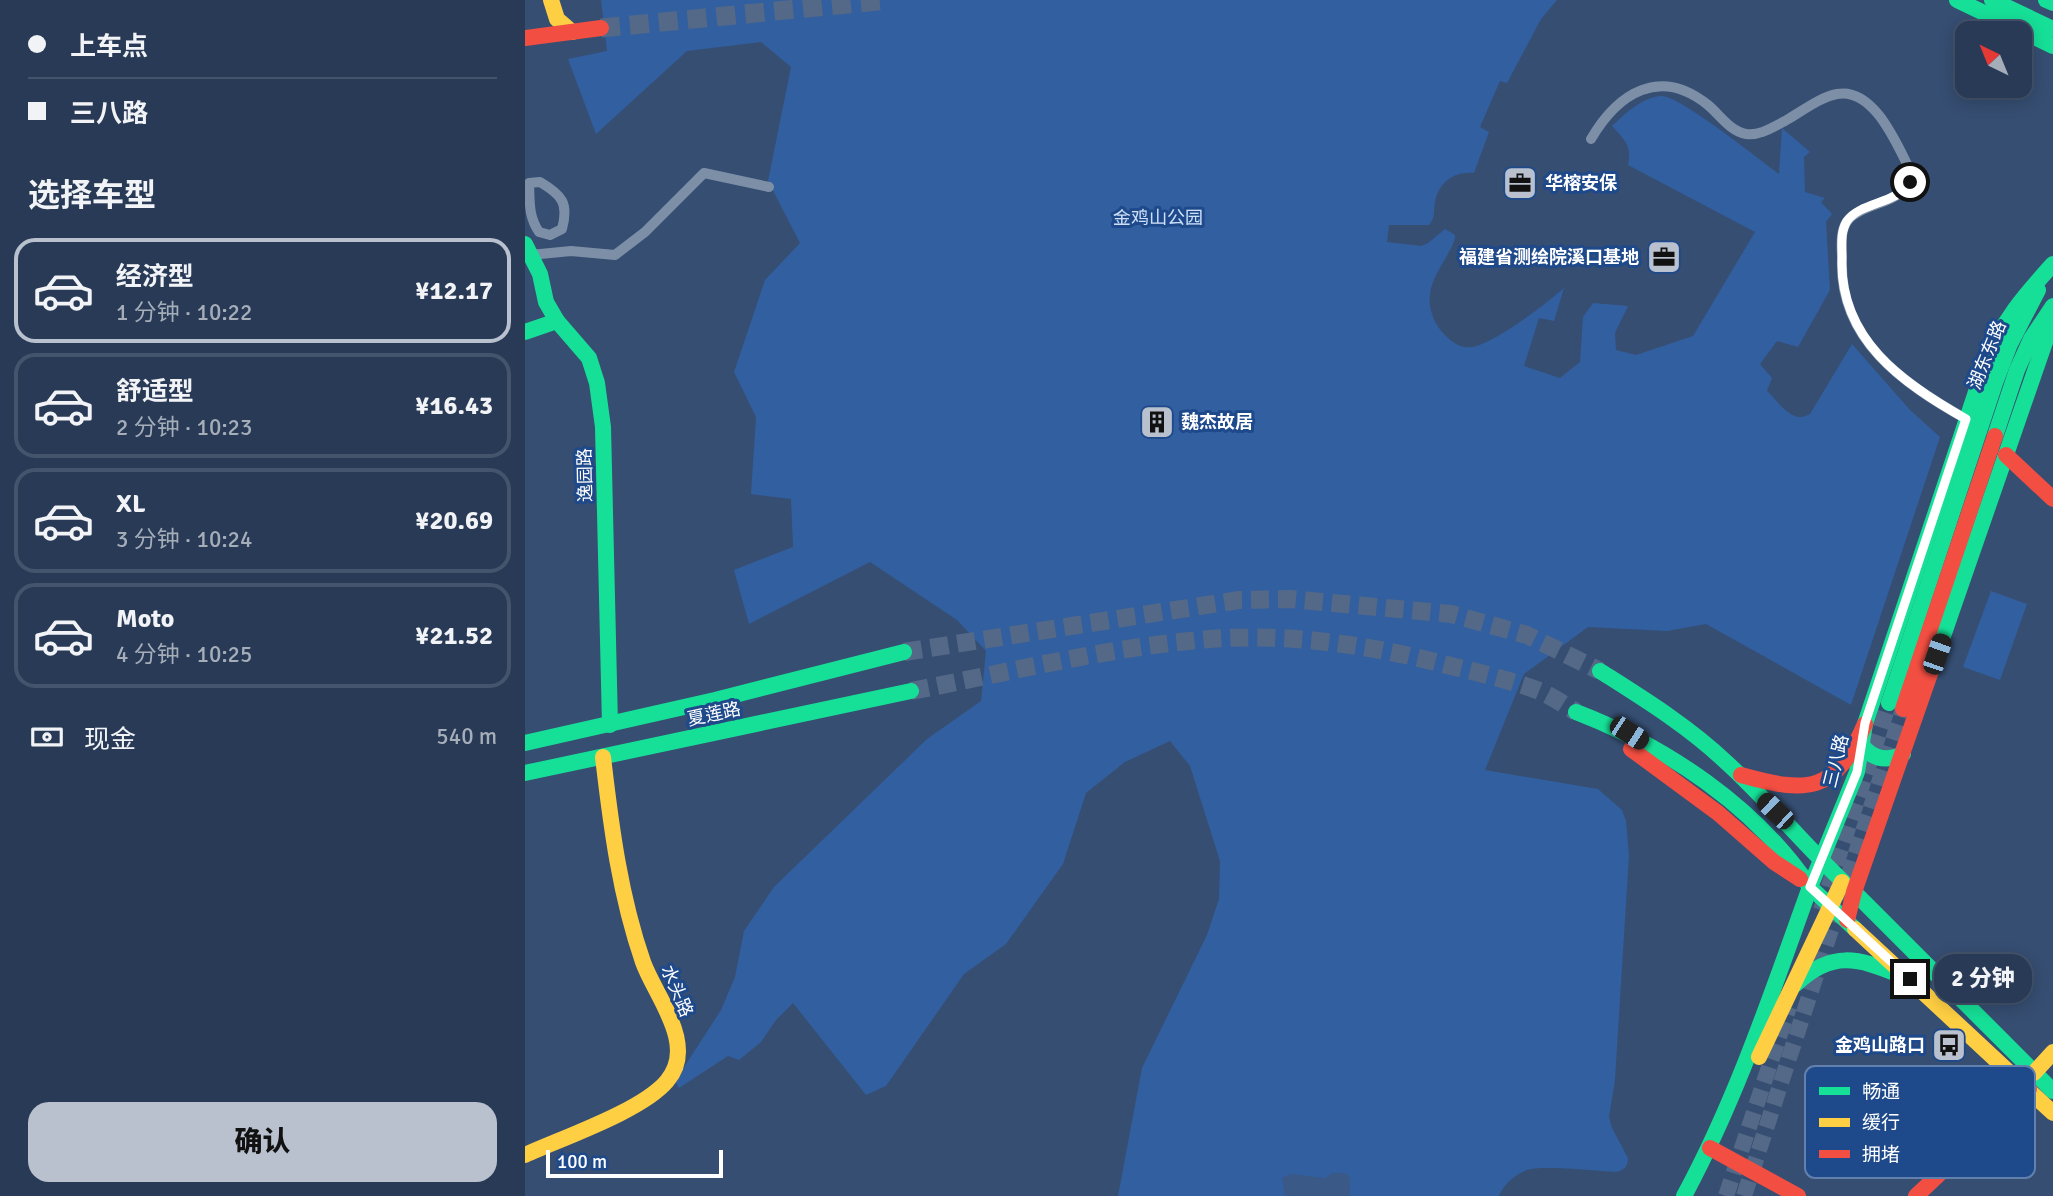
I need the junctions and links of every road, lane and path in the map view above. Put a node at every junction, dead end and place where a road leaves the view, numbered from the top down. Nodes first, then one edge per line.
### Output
1 (551, 0) edge
2 (1957, 0) edge
3 (1992, 0) edge
4 (2046, 0) edge
5 (2053, 3) edge
6 (600, 28) tunnel mouth
7 (572, 32) junction
8 (525, 38) edge
9 (2049, 38) edge
10 (1591, 139) dead end
11 (529, 183) joint
12 (769, 187) dead end
13 (528, 250) edge
14 (2052, 265) edge
15 (2053, 306) edge
16 (2053, 319) edge
17 (557, 321) junction
18 (525, 332) edge
19 (1966, 419) junction
20 (2006, 455) junction
21 (2053, 499) edge
22 (904, 653) tunnel mouth
23 (1600, 671) tunnel mouth
24 (911, 691) tunnel mouth
25 (1576, 712) tunnel mouth
26 (1865, 723) junction
27 (610, 725) junction
28 (525, 743) edge
29 (1861, 744) junction
30 (1903, 754) junction
31 (603, 757) junction
32 (525, 773) edge
33 (1737, 773) junction
34 (1822, 860) junction
35 (1810, 887) junction
36 (1848, 887) junction
37 (1832, 905) junction
38 (1847, 920) junction
39 (1910, 979) junction
40 (1785, 1000) junction
41 (2053, 1052) edge
42 (2003, 1066) edge
43 (2027, 1066) edge
44 (2035, 1072) edge
45 (2035, 1074) edge
46 (2053, 1091) edge
47 (2035, 1096) edge
48 (2053, 1113) edge
49 (1710, 1147) junction
50 (525, 1155) edge
51 (1935, 1178) edge
52 (1684, 1196) edge
53 (1798, 1196) edge
54 (1916, 1196) edge

1 - 7 main road
2 - 9 main road
3 - 9 main road
4 - 5 main road
6 - 7 main road
7 - 8 main road
10 - 19 street
11 - 11 street
12 - 13 street
13 - 17 main road, 逸园路
14 - 15 main road, 湖东东路
14 - 19 main road, 三八路
16 - 20 main road
17 - 18 main road
17 - 27 main road, 逸园路
19 - 26 main road, 三八路
20 - 21 main road
20 - 30 main road
22 - 27 main road, 夏莲路
23 - 33 main road
24 - 31 main road, 夏莲路
25 - 35 main road
26 - 29 main road, 三八路
26 - 33 main road
27 - 28 main road, 夏莲路
29 - 30 main road
29 - 34 main road, 三八路
30 - 36 main road
31 - 32 main road, 夏莲路
31 - 50 main road, 水头路
33 - 34 main road
34 - 35 main road, 三八路
34 - 36 main road
35 - 37 main road
35 - 49 main road, 三八路
36 - 37 main road
36 - 38 main road
36 - 43 main road
37 - 38 main road
37 - 40 main road
38 - 39 main road
39 - 40 main road
39 - 42 main road
40 - 49 main road
41 - 44 main road
45 - 46 main road
47 - 48 main road
49 - 52 main road
49 - 53 main road
51 - 54 main road

